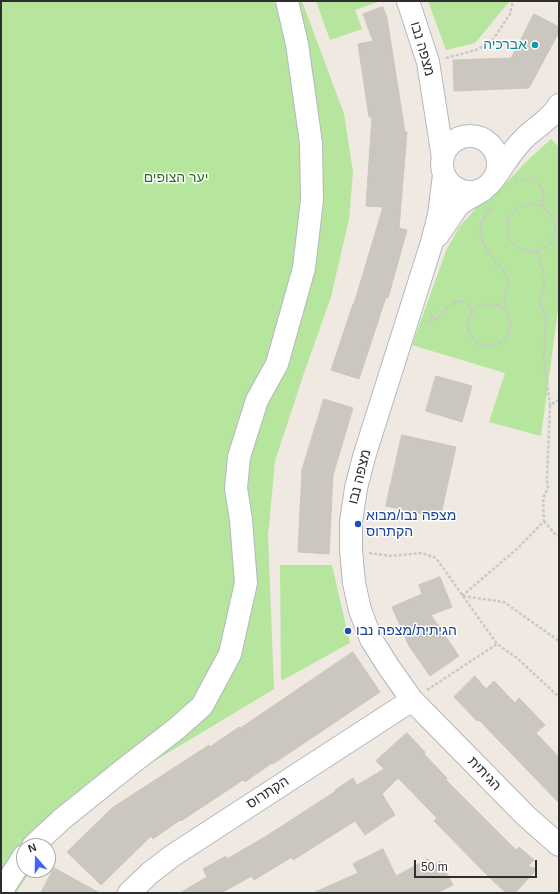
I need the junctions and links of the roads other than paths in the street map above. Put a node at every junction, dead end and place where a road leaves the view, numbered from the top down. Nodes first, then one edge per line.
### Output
1 (287, 1) edge
2 (408, 1) edge
3 (433, 97) junction
4 (559, 105) edge
5 (540, 126) junction
6 (474, 137) junction
7 (443, 166) junction
8 (496, 184) junction
9 (430, 248) junction
10 (412, 700) junction
11 (42, 838) edge
12 (559, 845) edge
13 (16, 869) edge
14 (1, 892) edge
15 (129, 893) edge

1 - 11 street
2 - 3 street, מצפה נבו
3 - 6 street, מצפה נבו
3 - 7 street, מצפה נבו
4 - 5 street, מצפה נבו
5 - 6 street, מצפה נבו
5 - 8 street, מצפה נבו
6 - 7 street
6 - 8 street
7 - 8 street
7 - 9 street, מצפה נבו
8 - 9 street, מצפה נבו
9 - 10 street, מצפה נבו
10 - 12 street, הגיתית
10 - 15 street, הקתרוס
13 - 14 street

